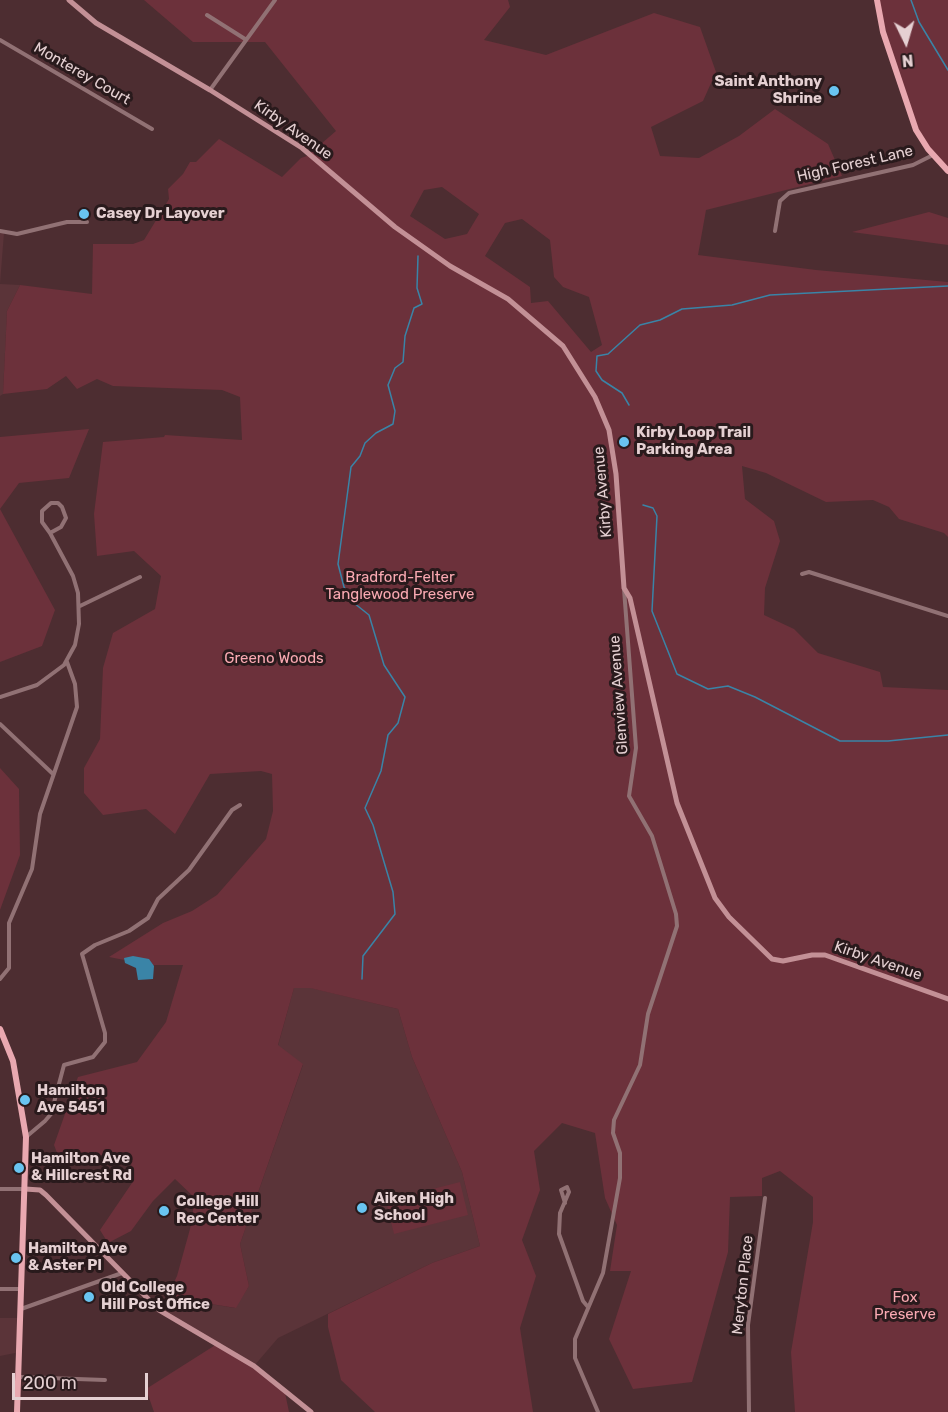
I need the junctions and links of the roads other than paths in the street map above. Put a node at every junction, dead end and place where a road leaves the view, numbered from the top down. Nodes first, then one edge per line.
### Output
1 (69, 0) edge
2 (275, 0) edge
3 (877, 0) edge
4 (207, 15) dead end
5 (245, 39) junction
6 (0, 40) edge
7 (210, 90) junction
8 (152, 129) dead end
9 (933, 155) junction
10 (948, 171) edge
11 (87, 222) dead end
12 (0, 231) edge
13 (775, 231) dead end
14 (50, 533) junction
15 (802, 574) dead end
16 (140, 577) dead end
17 (624, 588) junction
18 (80, 606) junction
19 (948, 616) edge
20 (67, 662) junction
21 (0, 697) edge
22 (0, 724) edge
23 (53, 774) junction
24 (240, 805) dead end
25 (0, 979) edge
26 (948, 999) edge
27 (0, 1029) edge
28 (26, 1137) junction
29 (0, 1189) edge
30 (25, 1189) junction
31 (765, 1198) dead end
32 (564, 1203) dead end
33 (122, 1273) junction
34 (0, 1289) edge
35 (21, 1289) junction
36 (588, 1307) junction
37 (21, 1309) junction
38 (20, 1377) junction
39 (105, 1380) dead end
40 (17, 1412) edge
41 (311, 1412) edge
42 (598, 1412) edge
43 (749, 1412) edge

1 - 7 street, Kirby Avenue
2 - 5 street
3 - 9 main road
4 - 5 street
5 - 7 street
6 - 8 street, Monterey Court
7 - 17 street, Kirby Avenue
9 - 10 main road
9 - 13 street, High Forest Lane
11 - 12 street
14 - 14 street
14 - 18 street
15 - 19 street
16 - 18 street
17 - 26 street, Kirby Avenue
17 - 36 street, Glenview Avenue
18 - 20 street
20 - 21 street
20 - 23 street
22 - 23 street
23 - 25 street
24 - 28 street
27 - 28 main road
28 - 30 main road
29 - 30 street
30 - 33 street
30 - 35 main road
31 - 43 street, Meryton Place
32 - 36 street
33 - 37 street
33 - 41 street
34 - 35 street
35 - 37 main road
36 - 42 street, Glenview Avenue
37 - 38 main road
38 - 39 street
38 - 40 main road

